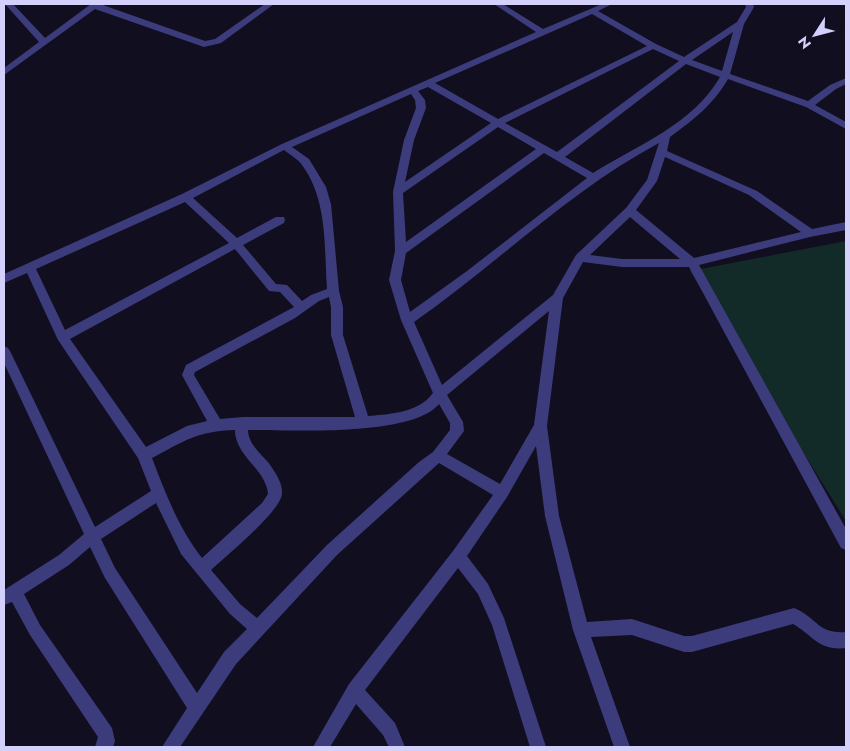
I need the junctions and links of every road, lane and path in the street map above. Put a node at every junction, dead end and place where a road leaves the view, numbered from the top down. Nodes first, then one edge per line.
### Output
1 (9, 4) edge
2 (270, 4) edge
3 (498, 4) edge
4 (608, 4) edge
5 (95, 5) edge
6 (752, 5) edge
7 (592, 11) junction
8 (740, 24) junction
9 (541, 32) junction
10 (44, 42) junction
11 (653, 46) junction
12 (685, 61) junction
13 (4, 72) edge
14 (725, 76) junction
15 (846, 81) edge
16 (428, 83) junction
17 (412, 90) junction
18 (809, 105) junction
19 (846, 116) edge
20 (837, 121) junction
21 (498, 123) junction
22 (846, 126) edge
23 (665, 136) junction
24 (285, 146) junction
25 (543, 148) junction
26 (662, 152) junction
27 (559, 156) junction
28 (593, 177) junction
29 (398, 192) junction
30 (186, 197) junction
31 (630, 211) junction
32 (280, 220) dead end
33 (846, 226) edge
34 (810, 233) junction
35 (236, 242) junction
36 (401, 251) junction
37 (580, 258) junction
38 (692, 263) junction
39 (30, 268) junction
40 (4, 279) edge
41 (333, 291) junction
42 (557, 298) junction
43 (302, 307) junction
44 (407, 320) junction
45 (62, 337) junction
46 (4, 351) edge
47 (440, 394) junction
48 (364, 422) junction
49 (243, 423) junction
50 (216, 425) junction
51 (540, 426) junction
52 (144, 454) junction
53 (438, 456) junction
54 (159, 494) junction
55 (502, 494) junction
56 (92, 537) junction
57 (846, 543) edge
58 (458, 556) junction
59 (202, 568) junction
60 (9, 595) edge
61 (258, 628) junction
62 (581, 630) junction
63 (846, 640) edge
64 (355, 690) junction
65 (196, 707) junction
66 (103, 747) edge
67 (170, 747) edge
68 (321, 747) edge
69 (397, 747) edge
70 (538, 747) edge
71 (622, 747) edge

1 - 10 street
2 - 5 street
3 - 9 street
4 - 7 street
5 - 10 street
6 - 8 street
7 - 9 street
7 - 11 street
8 - 12 street
8 - 14 street
9 - 16 street
10 - 13 street
11 - 12 street
11 - 21 street
12 - 14 street
12 - 27 street
14 - 18 street
14 - 23 street
15 - 18 street
16 - 17 street
16 - 21 street
17 - 24 street
17 - 29 street
18 - 20 street
19 - 20 street
20 - 22 street
21 - 25 street
21 - 29 street
23 - 26 street
23 - 28 street
24 - 30 street
24 - 41 street
25 - 27 street
25 - 36 street
26 - 31 street
26 - 34 street
27 - 28 street
28 - 44 street
29 - 36 street
30 - 35 street
30 - 39 street
31 - 37 street
31 - 38 street
32 - 35 street
33 - 34 street
34 - 38 street
35 - 43 street
35 - 45 street
36 - 44 street
37 - 38 street
37 - 42 street
38 - 57 street
39 - 40 street
39 - 45 street
41 - 43 street
41 - 48 street
42 - 47 street
42 - 51 street
43 - 50 street
44 - 47 street
45 - 52 street
46 - 56 street
47 - 48 street
47 - 53 street
48 - 49 street
49 - 50 street
49 - 59 street
50 - 52 street
51 - 55 street
51 - 62 street
52 - 54 street
53 - 55 street
53 - 61 street
54 - 56 street
54 - 59 street
55 - 58 street
56 - 60 street
56 - 65 street
58 - 64 street
58 - 70 street
59 - 61 street
60 - 66 street
61 - 65 street
62 - 63 street
62 - 71 street
64 - 68 street
64 - 69 street
65 - 67 street

